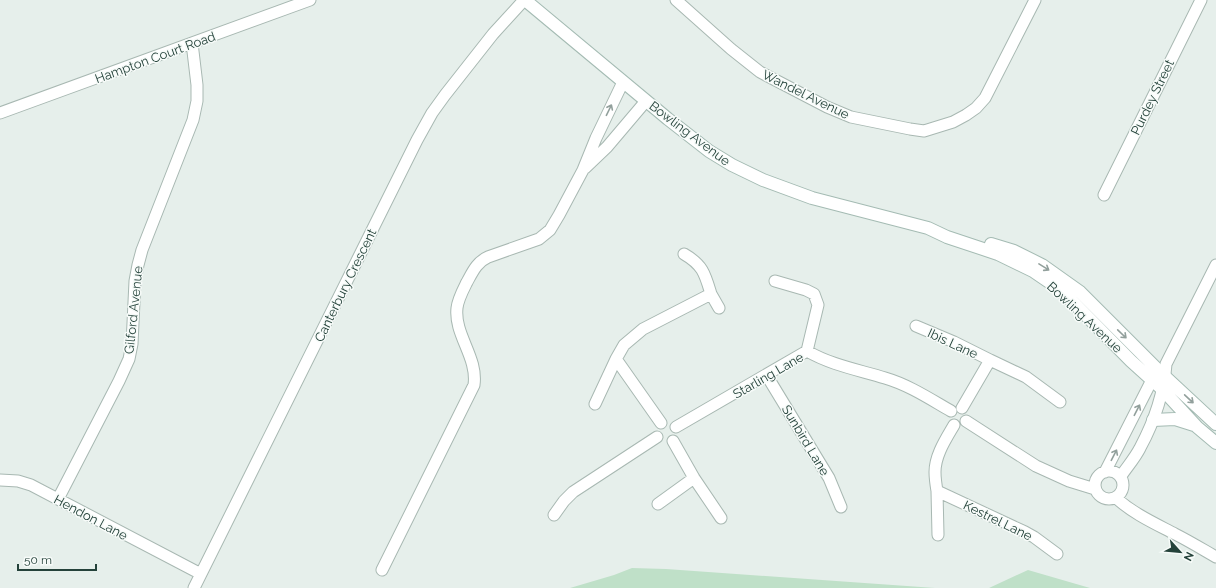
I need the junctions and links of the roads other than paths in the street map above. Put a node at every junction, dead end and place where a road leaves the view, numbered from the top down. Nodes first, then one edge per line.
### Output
1 (310, 0) edge
2 (525, 0) edge
3 (676, 0) edge
4 (1036, 0) edge
5 (1201, 0) edge
6 (192, 44) junction
7 (623, 82) junction
8 (646, 100) junction
9 (0, 113) edge
10 (583, 170) junction
11 (1104, 195) dead end
12 (928, 228) junction
13 (684, 254) dead end
14 (1216, 265) edge
15 (774, 281) dead end
16 (711, 294) junction
17 (719, 308) dead end
18 (916, 326) dead end
19 (807, 351) junction
20 (616, 359) junction
21 (990, 360) junction
22 (1163, 370) junction
23 (767, 376) junction
24 (1152, 380) junction
25 (1162, 389) junction
26 (1060, 402) dead end
27 (595, 404) dead end
28 (957, 409) junction
29 (1153, 420) junction
30 (966, 421) junction
31 (661, 423) junction
32 (954, 424) junction
33 (1216, 424) edge
34 (1197, 426) junction
35 (676, 427) junction
36 (657, 437) junction
37 (673, 441) junction
38 (1216, 443) edge
39 (1105, 472) junction
40 (1121, 476) junction
41 (694, 478) junction
42 (0, 480) edge
43 (1095, 488) junction
44 (937, 491) junction
45 (1116, 498) junction
46 (58, 499) junction
47 (658, 504) dead end
48 (840, 507) dead end
49 (554, 515) dead end
50 (721, 518) dead end
51 (938, 535) dead end
52 (1057, 554) dead end
53 (1216, 557) edge
54 (382, 570) dead end
55 (201, 574) junction
56 (194, 588) edge

1 - 6 street, Hampton Court Road
2 - 7 main road, Bowling Avenue
2 - 55 street, Canterbury Crescent
3 - 4 street, Wandel Avenue
5 - 11 street, Purdey Street
6 - 9 street, Hampton Court Road
6 - 46 street, Gilford Avenue
7 - 8 main road, Bowling Avenue
10 -> 7 street
8 - 10 street
8 - 12 main road, Bowling Avenue
10 - 54 street
12 -> 22 main road, Bowling Avenue
12 - 24 main road, Bowling Avenue
13 - 16 street
14 - 22 street
15 - 19 street
16 - 17 street
16 - 20 street
18 - 21 street, Ibis Lane
19 - 23 street, Starling Lane
19 - 28 street, Starling Lane
20 - 27 street
20 - 31 street
21 - 26 street, Ibis Lane
21 - 28 street, Ibis Lane
22 - 24 street
22 - 25 street
22 -> 33 main road, Bowling Avenue
23 - 35 street, Starling Lane
23 - 48 street, Sunbird Lane
24 - 25 main road, Bowling Avenue
39 -> 24 street
25 - 29 street
25 - 34 main road, Bowling Avenue
28 - 30 street
28 - 32 street
29 - 34 main road
29 - 40 street
30 - 32 street
30 - 43 street
31 - 35 street
31 - 36 street
32 - 44 street
34 - 38 main road, Bowling Avenue
35 - 37 street
36 - 37 street
36 - 49 street
37 - 41 street
39 - 40 street
39 - 43 street
40 - 45 street
41 - 47 street
41 - 50 street
42 - 46 street, Hendon Lane
43 - 45 street
44 - 51 street
44 - 52 street, Kestrel Lane
45 - 53 street
46 - 55 street, Hendon Lane
55 - 56 street, Canterbury Crescent

